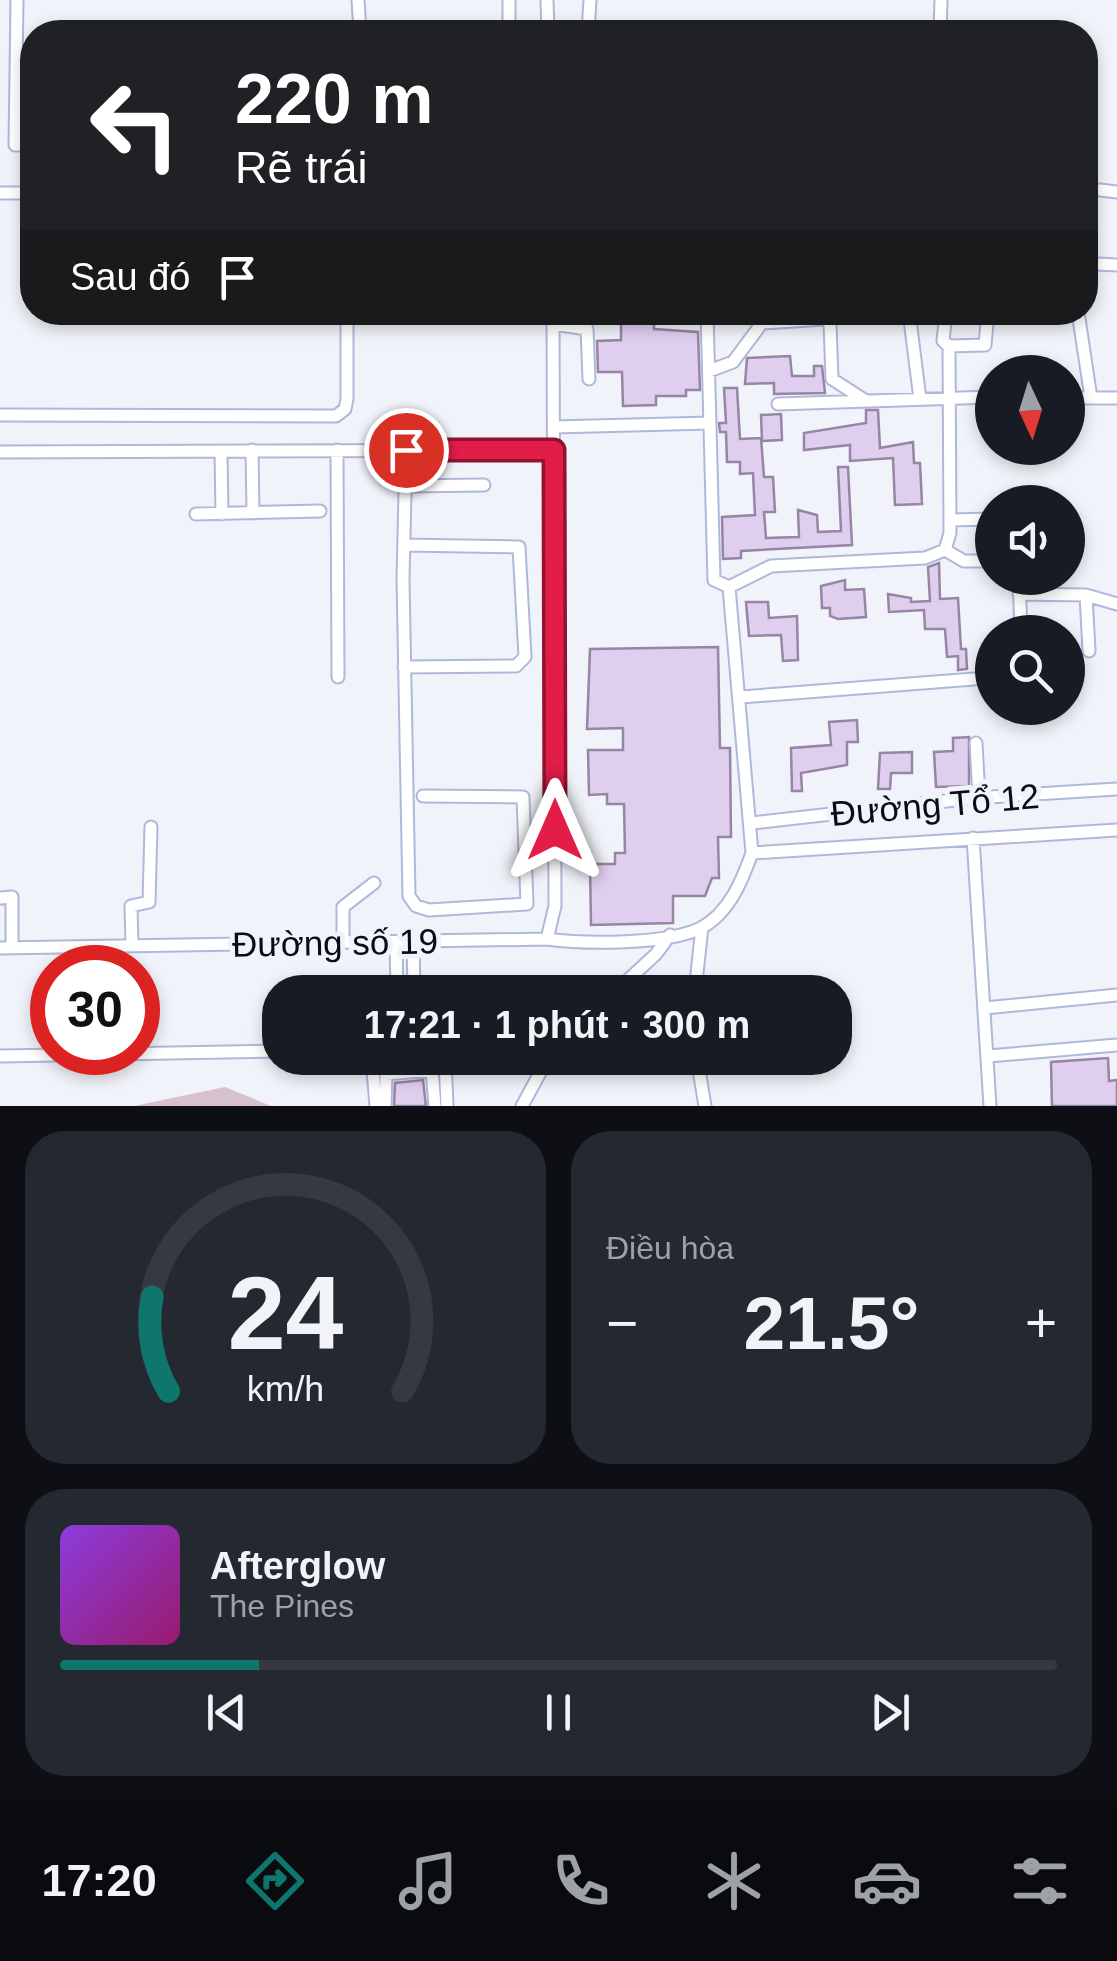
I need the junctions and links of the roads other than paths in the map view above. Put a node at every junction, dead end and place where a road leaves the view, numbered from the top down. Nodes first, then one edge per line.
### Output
1 (16, 0) edge
2 (20, 145) edge
3 (1100, 190) dead end
4 (1117, 192) edge
5 (347, 325) edge
6 (553, 325) edge
7 (575, 325) edge
8 (707, 325) edge
9 (761, 325) edge
10 (829, 325) edge
11 (910, 325) edge
12 (945, 325) edge
13 (986, 325) edge
14 (1080, 325) edge
15 (949, 346) junction
16 (708, 371) junction
17 (589, 379) dead end
18 (1085, 398) edge
19 (1091, 398) junction
20 (1117, 398) edge
21 (920, 399) junction
22 (975, 399) edge
23 (866, 401) junction
24 (949, 402) junction
25 (778, 404) dead end
26 (0, 415) edge
27 (710, 424) junction
28 (554, 427) junction
29 (252, 450) junction
30 (337, 450) junction
31 (406, 450) junction
32 (554, 450) junction
33 (221, 451) junction
34 (0, 452) edge
35 (484, 485) dead end
36 (406, 486) junction
37 (320, 511) dead end
38 (253, 513) junction
39 (196, 514) dead end
40 (222, 514) junction
41 (975, 519) edge
42 (950, 520) junction
43 (404, 545) junction
44 (945, 550) junction
45 (975, 561) edge
46 (728, 587) junction
47 (1086, 595) joint
48 (1117, 604) edge
49 (1089, 651) dead end
50 (404, 667) junction
51 (338, 678) dead end
52 (974, 679) dead end
53 (741, 697) junction
54 (976, 743) dead end
55 (1117, 789) edge
56 (423, 796) dead end
57 (979, 797) junction
58 (752, 823) junction
59 (151, 826) dead end
60 (1117, 830) edge
61 (973, 838) junction
62 (752, 852) junction
63 (374, 883) dead end
64 (0, 898) edge
65 (702, 927) junction
66 (670, 935) junction
67 (547, 938) junction
68 (414, 942) junction
69 (343, 943) junction
70 (396, 943) junction
71 (132, 945) edge
72 (160, 946) edge
73 (6, 948) edge
74 (397, 975) edge
75 (414, 975) edge
76 (633, 975) edge
77 (697, 975) edge
78 (1117, 996) edge
79 (984, 1008) junction
80 (1117, 1045) edge
81 (262, 1051) edge
82 (160, 1052) edge
83 (30, 1055) edge
84 (0, 1056) edge
85 (988, 1056) junction
86 (373, 1075) edge
87 (386, 1075) edge
88 (433, 1075) edge
89 (445, 1075) edge
90 (539, 1075) edge
91 (700, 1075) edge
92 (376, 1106) edge
93 (386, 1106) edge
94 (435, 1106) edge
95 (448, 1106) edge
96 (522, 1106) edge
97 (706, 1106) edge
98 (990, 1106) edge

1 - 2 street
3 - 4 street
5 - 26 street
6 - 28 street
7 - 17 street
8 - 16 street
9 - 16 street
10 - 23 street
11 - 21 street
12 - 15 street
13 - 15 street
14 - 19 street
15 - 24 street
16 - 27 street
18 - 19 street
19 - 20 street
21 - 23 street
21 - 24 street
22 - 24 street
23 - 25 street
24 - 42 street
27 - 28 street
27 - 46 street
28 - 32 street
29 - 30 street
29 - 33 street
29 - 38 street
30 - 31 street
30 - 51 street
31 - 32 street
31 - 36 street
32 - 67 street
33 - 34 street
33 - 40 street
35 - 36 street
36 - 43 street
37 - 38 street
38 - 40 street
39 - 40 street
41 - 42 street
42 - 44 street
43 - 50 street
43 - 50 street
44 - 45 street
44 - 46 street
46 - 53 street
47 - 48 street
47 - 49 street
50 - 56 street
52 - 53 street
53 - 58 street
54 - 57 street
55 - 57 street, Đường Tổ 12
57 - 58 street, Đường Tổ 12
58 - 62 street
59 - 71 street
60 - 61 street
61 - 62 street
61 - 79 street
62 - 65 street
63 - 69 street
64 - 73 street
65 - 66 street, Đường số 19
65 - 77 street
66 - 67 street, Đường số 19
66 - 76 street
67 - 68 street, Đường số 19
68 - 70 street, Đường số 19
68 - 75 street
69 - 70 street, Đường số 19
69 - 72 street, Đường số 19
70 - 74 street
78 - 79 street
79 - 85 street
80 - 85 street
81 - 82 street
83 - 84 street
85 - 98 street
86 - 92 street
87 - 93 street
88 - 94 street
89 - 95 street
90 - 96 street
91 - 97 street

